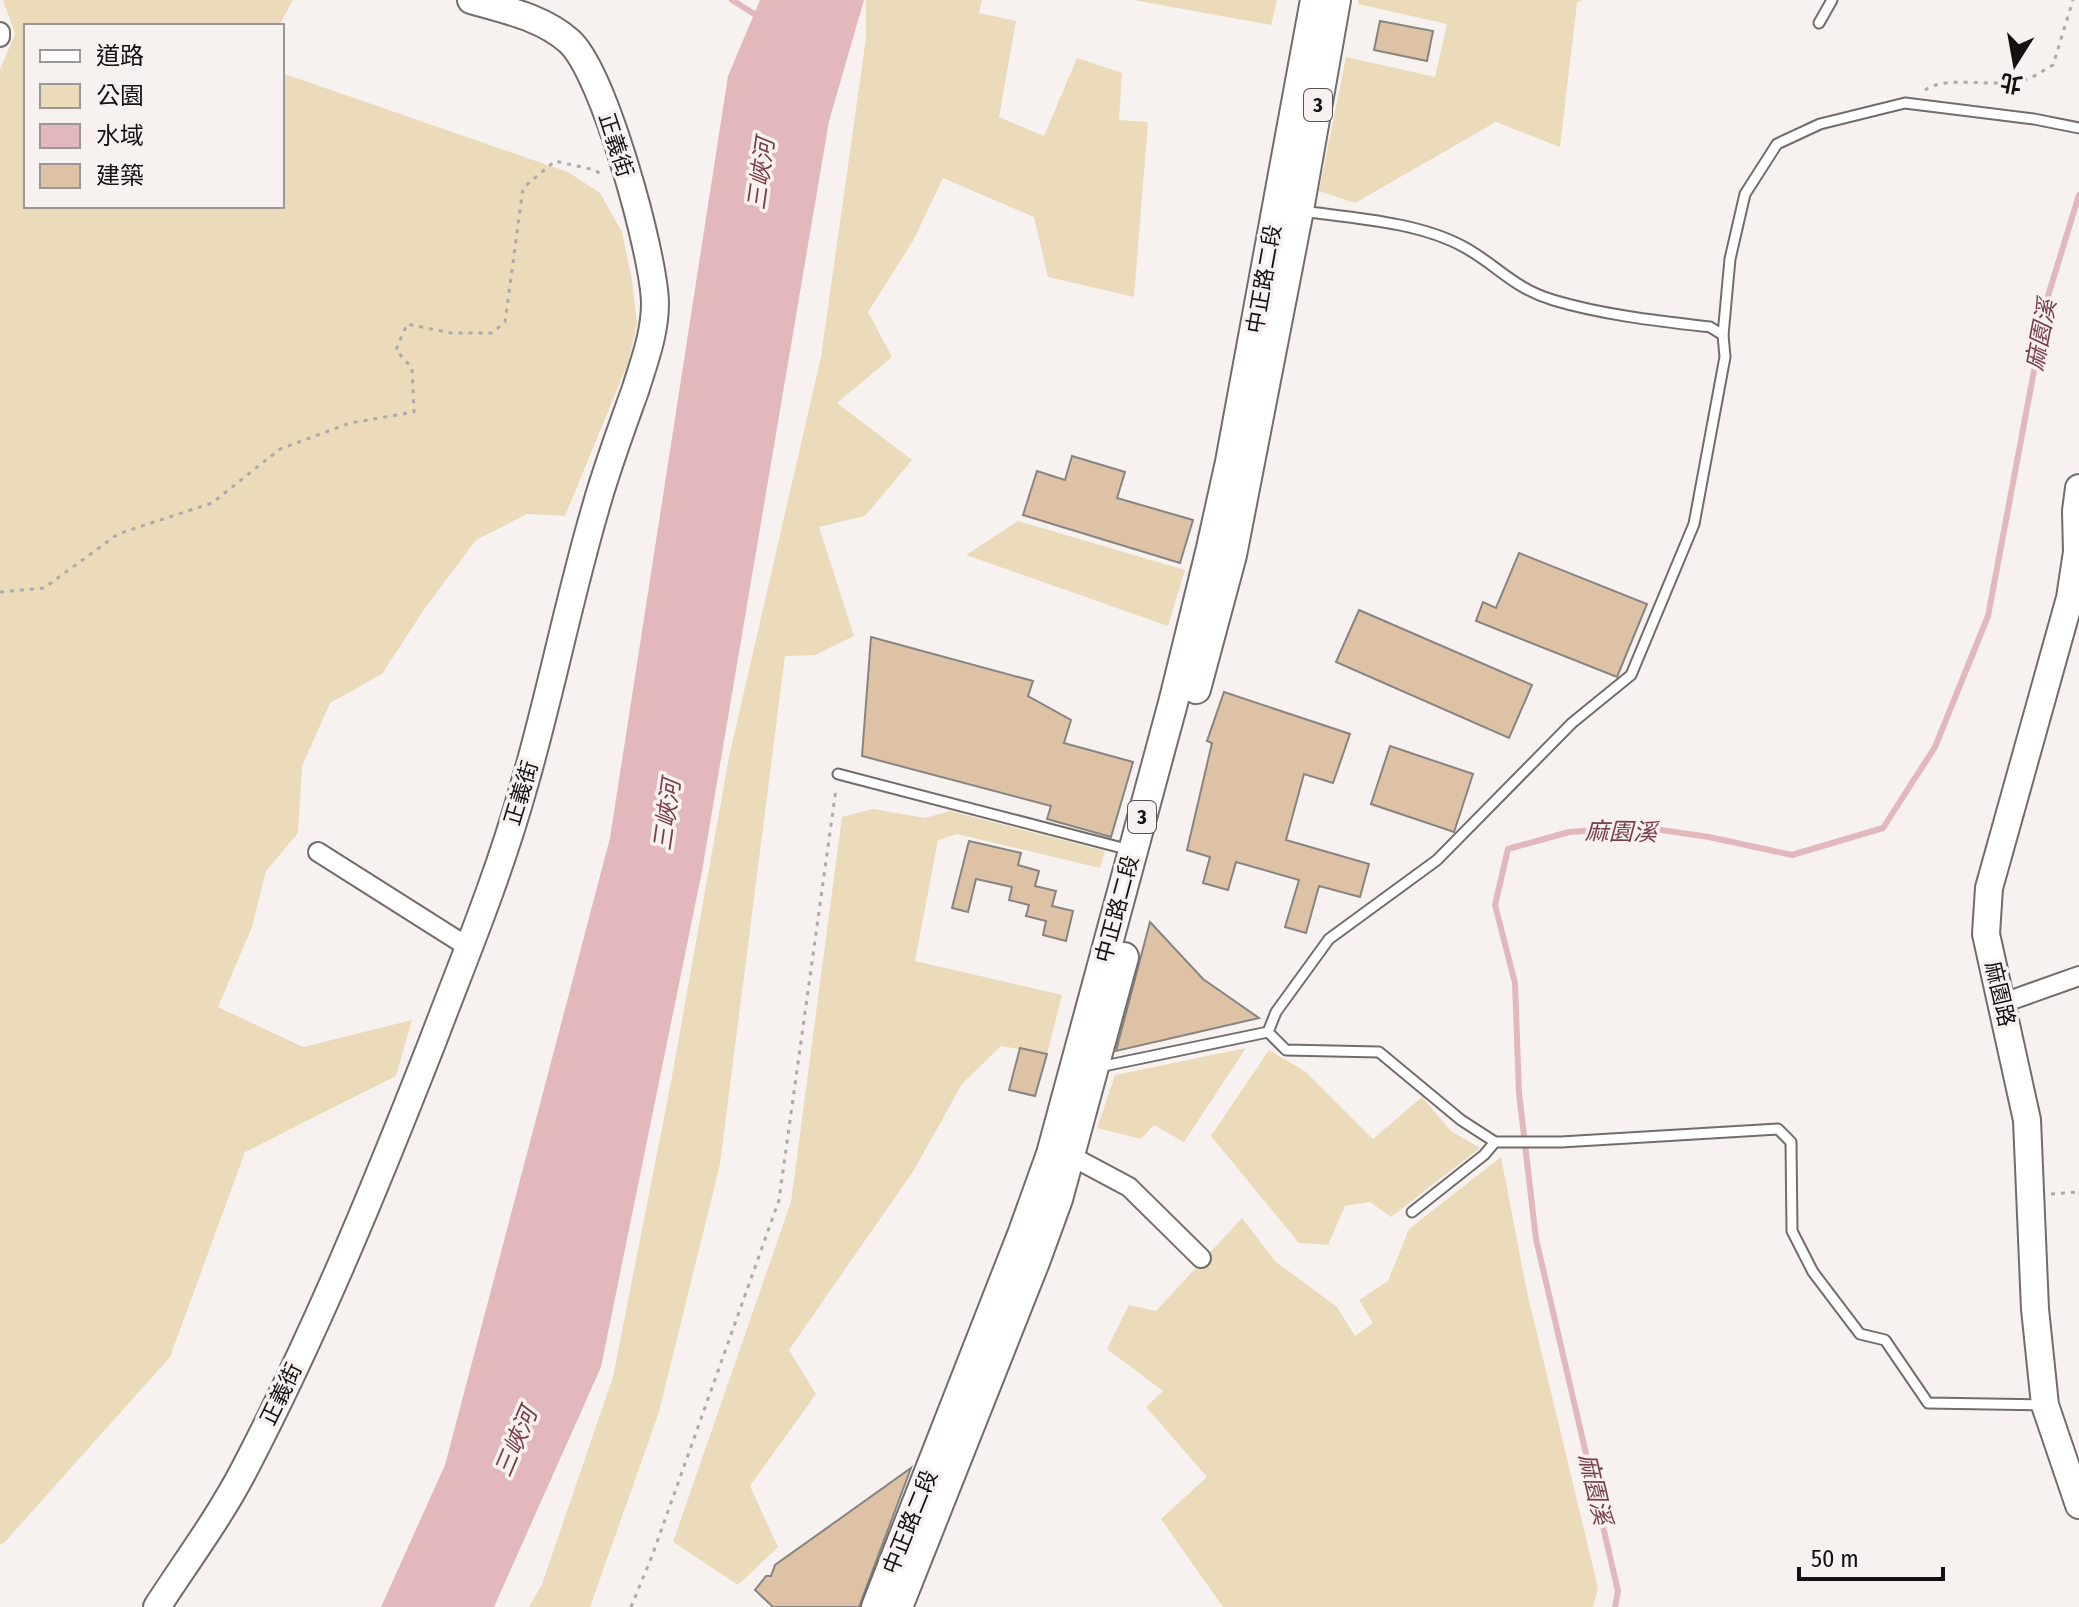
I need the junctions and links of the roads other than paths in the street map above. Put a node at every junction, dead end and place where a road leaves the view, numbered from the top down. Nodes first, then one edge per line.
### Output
1 (471, 0) edge
2 (1315, 0) edge
3 (1336, 0) edge
4 (1832, 0) edge
5 (1819, 23) dead end
6 (2079, 128) edge
7 (1299, 210) junction
8 (1723, 335) junction
9 (2079, 488) edge
10 (838, 774) road end
11 (1133, 851) junction
12 (318, 852) dead end
13 (468, 947) junction
14 (2079, 976) edge
15 (2003, 1003) junction
16 (1268, 1032) junction
17 (1095, 1068) junction
18 (1495, 1142) junction
19 (1071, 1156) junction
20 (1412, 1212) dead end
21 (1201, 1258) dead end
22 (2045, 1405) junction
23 (2079, 1505) edge
24 (157, 1607) edge
25 (876, 1607) edge
26 (898, 1607) edge

1 - 13 street, 正義街
2 - 11 main road, 中正路二段 / 3
3 - 7 main road, 中正路二段 / 3
4 - 5 lane
6 - 8 lane
7 - 8 lane
7 - 17 main road, 中正路二段 / 3
8 - 16 lane
9 - 15 street, 麻園路
10 - 11 lane
11 - 25 main road, 中正路二段 / 3
12 - 13 street
13 - 24 street, 正義街
14 - 15 street
15 - 22 street, 麻園路
16 - 17 lane
16 - 18 lane
17 - 19 main road, 中正路二段 / 3
18 - 20 lane
18 - 22 lane
19 - 21 street
19 - 26 main road, 中正路二段 / 3
22 - 23 street, 麻園路

